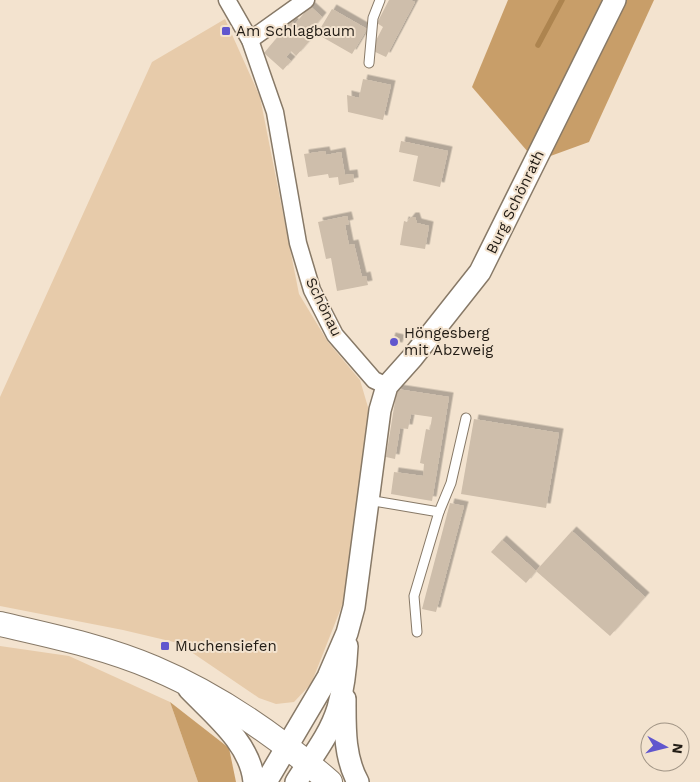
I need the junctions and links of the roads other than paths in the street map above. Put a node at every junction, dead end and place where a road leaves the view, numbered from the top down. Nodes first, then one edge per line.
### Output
1 (227, 0) edge
2 (306, 0) edge
3 (380, 0) edge
4 (615, 0) edge
5 (250, 40) junction
6 (369, 63) dead end
7 (387, 386) junction
8 (466, 418) dead end
9 (368, 500) junction
10 (439, 512) junction
11 (0, 624) edge
12 (417, 632) dead end
13 (347, 633) junction
14 (345, 674) junction
15 (182, 681) junction
16 (286, 746) junction
17 (302, 772) edge
18 (254, 782) edge
19 (266, 782) edge
20 (330, 782) edge
21 (358, 782) edge

1 - 5 street, Schönau
2 - 5 street
3 - 6 lane
4 - 7 street, Burg Schönrath
5 - 7 street, Schönau
7 - 9 street
8 - 10 lane
9 - 10 lane
9 - 13 street
10 - 12 lane
11 - 15 main road
13 - 14 street
13 - 16 street
14 - 17 street
14 - 21 street
15 - 16 main road
15 - 18 street
16 - 17 main road
16 - 19 street
17 - 20 main road

